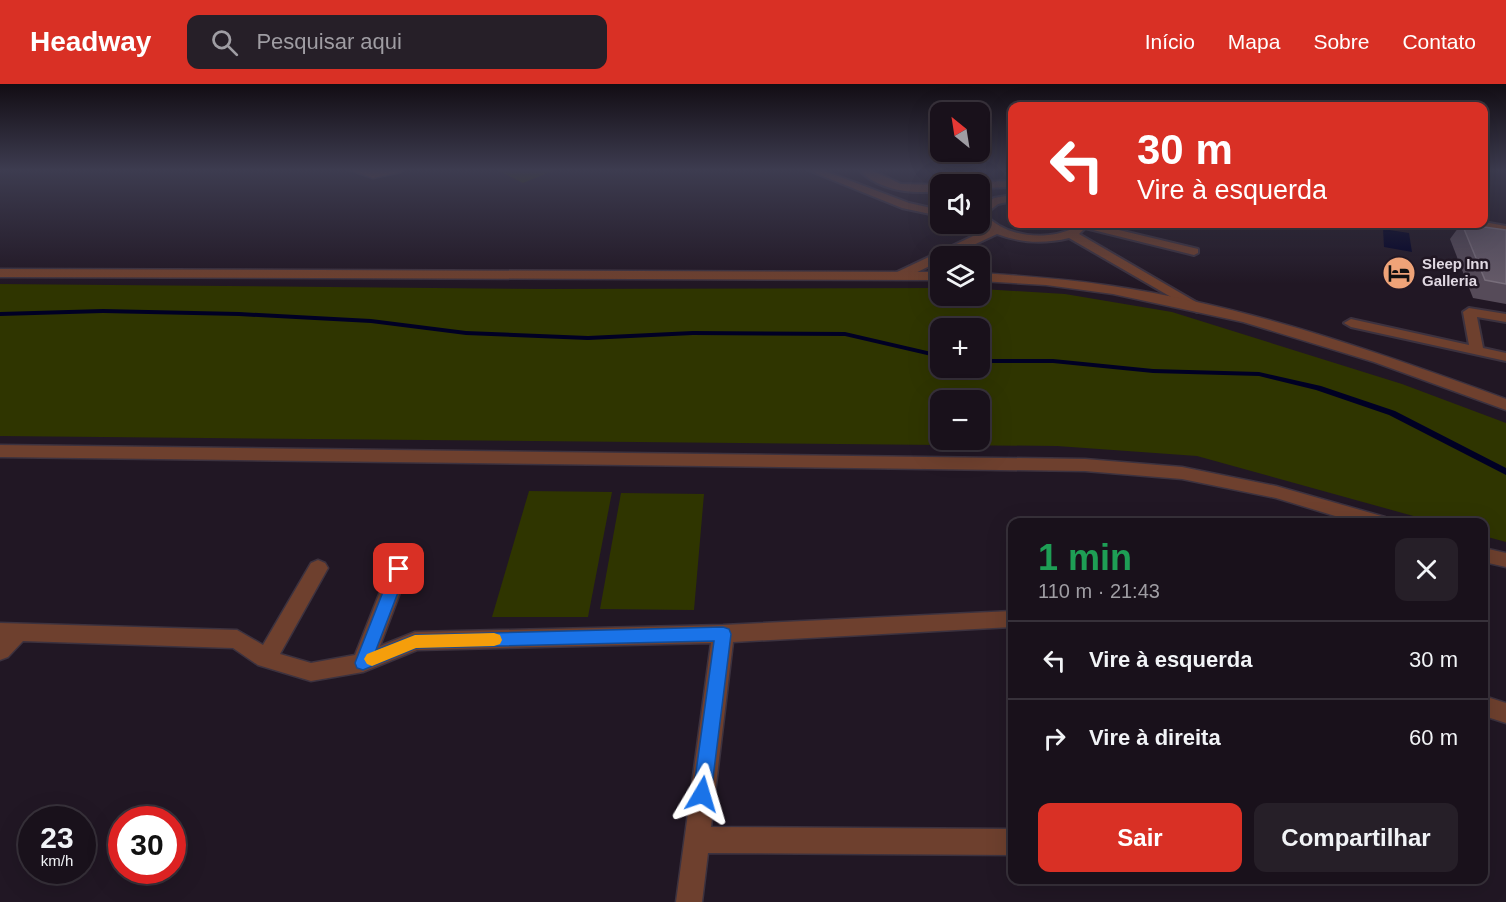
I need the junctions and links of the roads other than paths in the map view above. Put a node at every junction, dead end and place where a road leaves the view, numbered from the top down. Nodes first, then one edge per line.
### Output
1 (1488, 215) edge
2 (1506, 218) edge
3 (990, 226) edge
4 (1488, 226) edge
5 (1080, 228) edge
6 (1098, 228) edge
7 (1506, 229) edge
8 (996, 230) junction
9 (1072, 235) junction
10 (1194, 251) dead end
11 (0, 273) edge
12 (899, 276) junction
13 (930, 276) edge
14 (990, 277) edge
15 (1203, 309) junction
16 (1506, 318) edge
17 (1352, 323) dead end
18 (1477, 350) junction
19 (1506, 357) edge
20 (1506, 405) edge
21 (0, 451) edge
22 (1364, 518) edge
23 (1488, 556) edge
24 (1506, 560) edge
25 (318, 568) dead end
26 (399, 569) dead end
27 (1008, 620) edge
28 (9, 632) edge
29 (723, 634) junction
30 (0, 651) edge
31 (266, 659) junction
32 (363, 663) junction
33 (1488, 707) edge
34 (1506, 713) edge
35 (696, 840) junction
36 (1008, 842) edge
37 (689, 902) edge

1 - 2 lane
3 - 8 lane
4 - 7 lane
5 - 9 lane
6 - 10 lane
8 - 9 lane
8 - 12 lane
9 - 15 lane
11 - 12 street
12 - 13 street
14 - 15 street
15 - 20 street
16 - 18 lane
17 - 18 lane
18 - 19 lane
21 - 22 street
23 - 24 street
25 - 31 street
26 - 32 street
27 - 29 street
28 - 30 street
28 - 31 street
29 - 32 street
29 - 35 street
31 - 32 street
33 - 34 street
35 - 36 street
35 - 37 street

